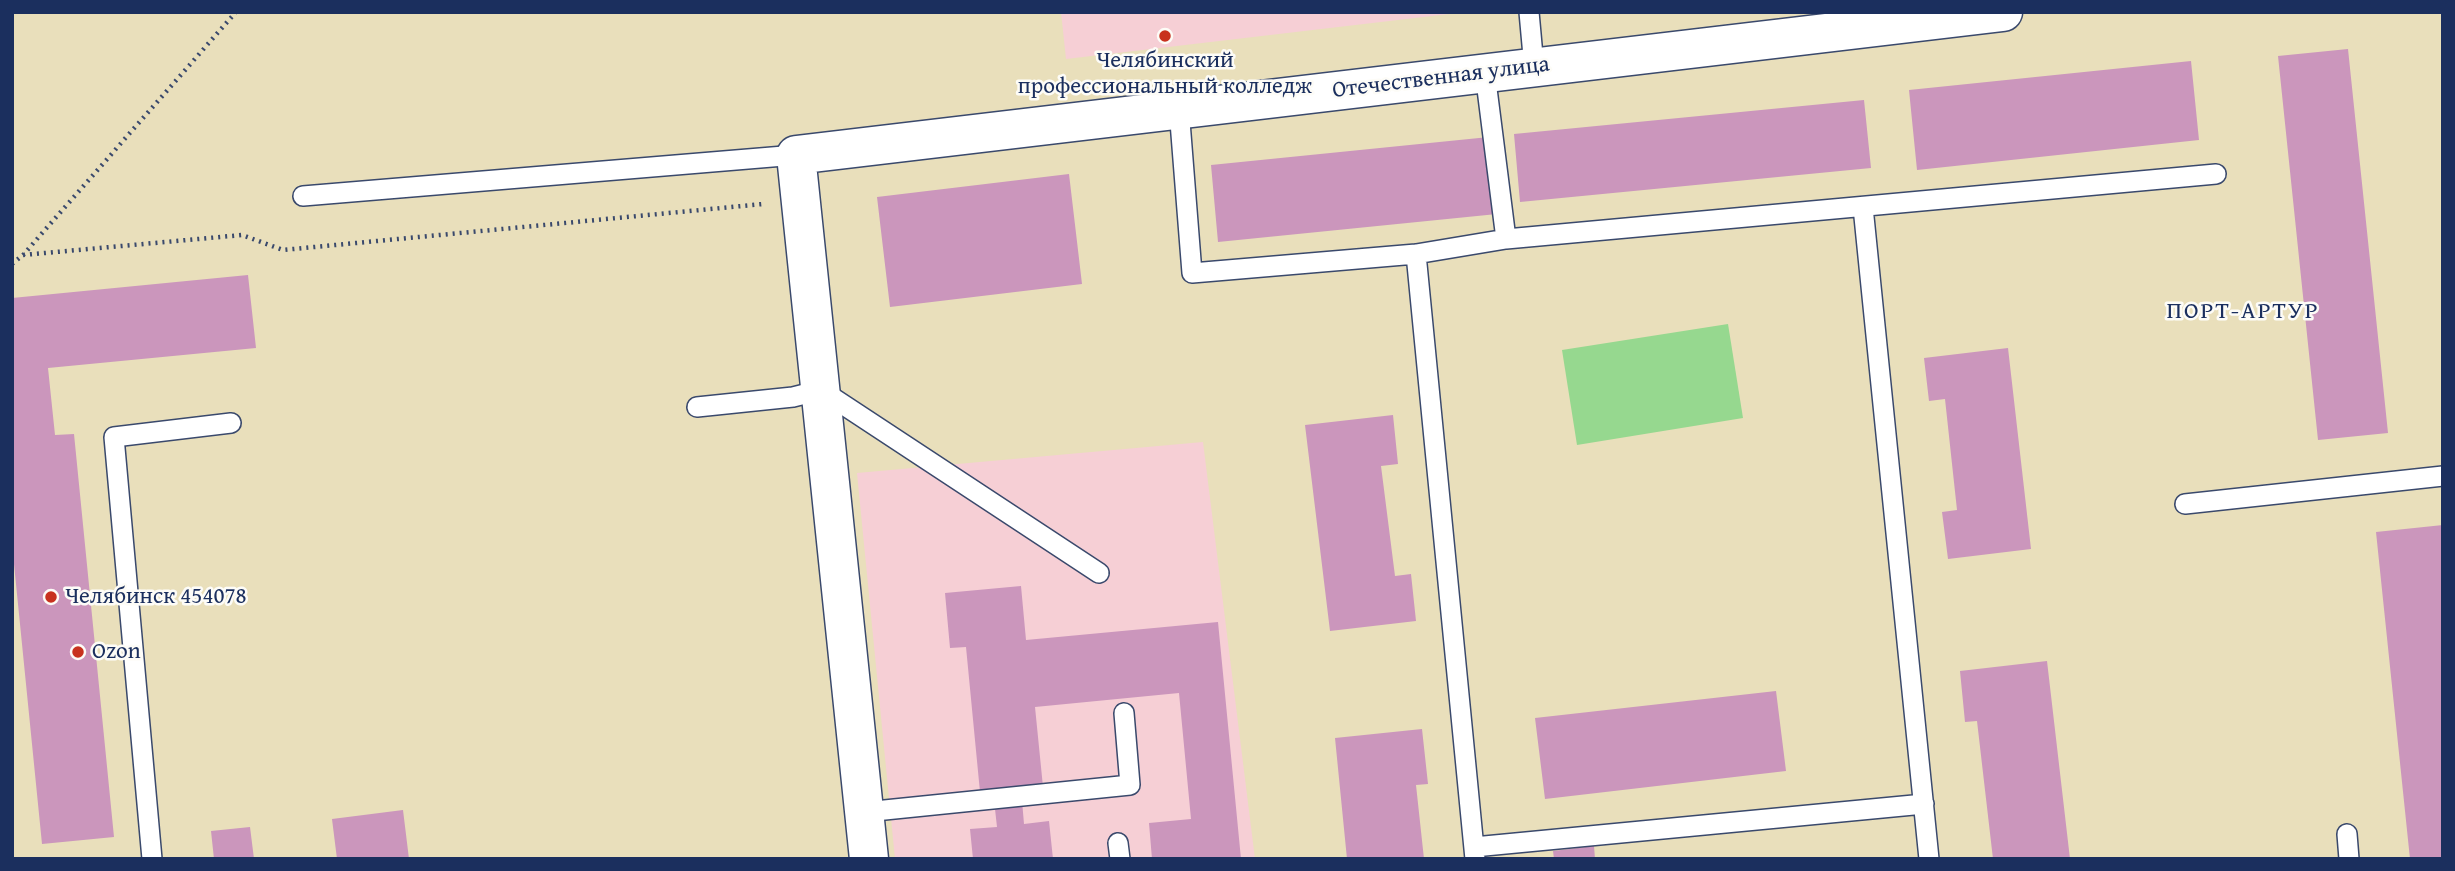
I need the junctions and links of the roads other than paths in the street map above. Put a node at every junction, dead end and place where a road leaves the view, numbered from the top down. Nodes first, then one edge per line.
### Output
1 (1529, 12) edge
2 (2003, 12) edge
3 (1534, 67) junction
4 (1485, 73) junction
5 (1179, 109) junction
6 (796, 155) junction
7 (2216, 174) dead end
8 (303, 196) dead end
9 (1863, 207) junction
10 (1506, 239) junction
11 (1416, 254) junction
12 (821, 390) junction
13 (697, 407) dead end
14 (231, 423) dead end
15 (2443, 476) edge
16 (2185, 504) dead end
17 (1099, 573) dead end
18 (1124, 713) dead end
19 (1924, 804) junction
20 (865, 812) junction
21 (2347, 834) dead end
22 (1474, 853) edge
23 (152, 859) edge
24 (870, 859) edge
25 (1929, 859) edge
26 (2349, 859) edge

1 - 3 lane
2 - 3 street, Отечественная улица
3 - 4 street, Отечественная улица
4 - 5 street, Отечественная улица
4 - 10 lane
5 - 6 street, Отечественная улица
5 - 11 lane
6 - 8 lane
6 - 12 street
7 - 9 lane
9 - 10 lane
9 - 19 lane
10 - 11 lane
11 - 22 lane
12 - 13 lane
12 - 17 lane
12 - 20 street
14 - 23 lane
15 - 16 lane
18 - 20 lane
19 - 22 lane
19 - 25 lane
20 - 24 street
21 - 26 lane

